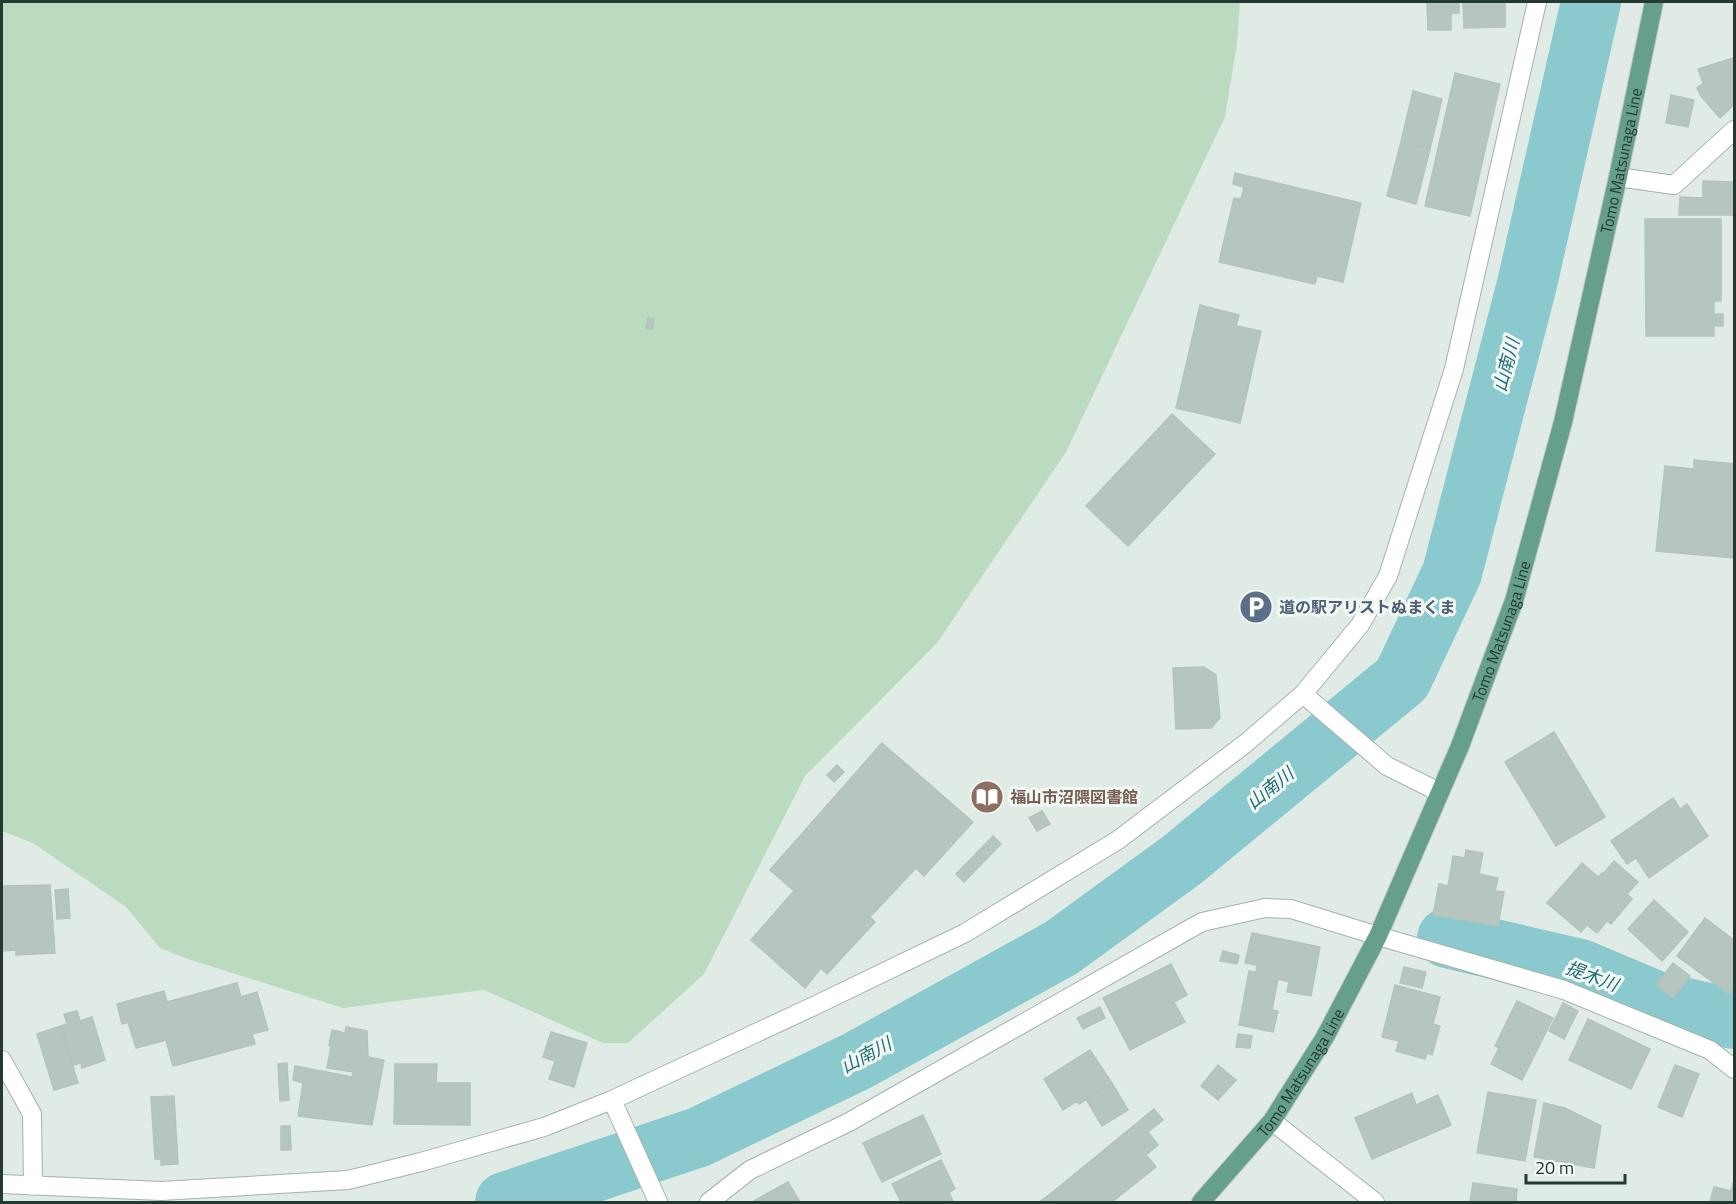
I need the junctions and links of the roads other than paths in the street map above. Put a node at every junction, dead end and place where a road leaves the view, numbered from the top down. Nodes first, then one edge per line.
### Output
1 (1537, 2) edge
2 (1654, 2) edge
3 (1734, 130) edge
4 (1618, 177) junction
5 (1303, 694) junction
6 (1439, 792) junction
7 (1378, 936) junction
8 (2, 1060) edge
9 (1734, 1069) edge
10 (612, 1100) junction
11 (1272, 1121) junction
12 (2, 1184) edge
13 (33, 1186) junction
14 (658, 1203) edge
15 (709, 1203) edge
16 (1201, 1203) edge
17 (1375, 1203) edge

1 - 5 street
2 - 4 main road, Tomo Matsunaga Line
3 - 4 street
4 - 6 main road, Tomo Matsunaga Line
5 - 6 street
5 - 10 street
6 - 7 main road, Tomo Matsunaga Line
7 - 9 street
7 - 11 main road, Tomo Matsunaga Line
7 - 15 street
8 - 13 street
10 - 13 street
10 - 14 street
11 - 16 main road, Tomo Matsunaga Line
11 - 17 street
12 - 13 street

